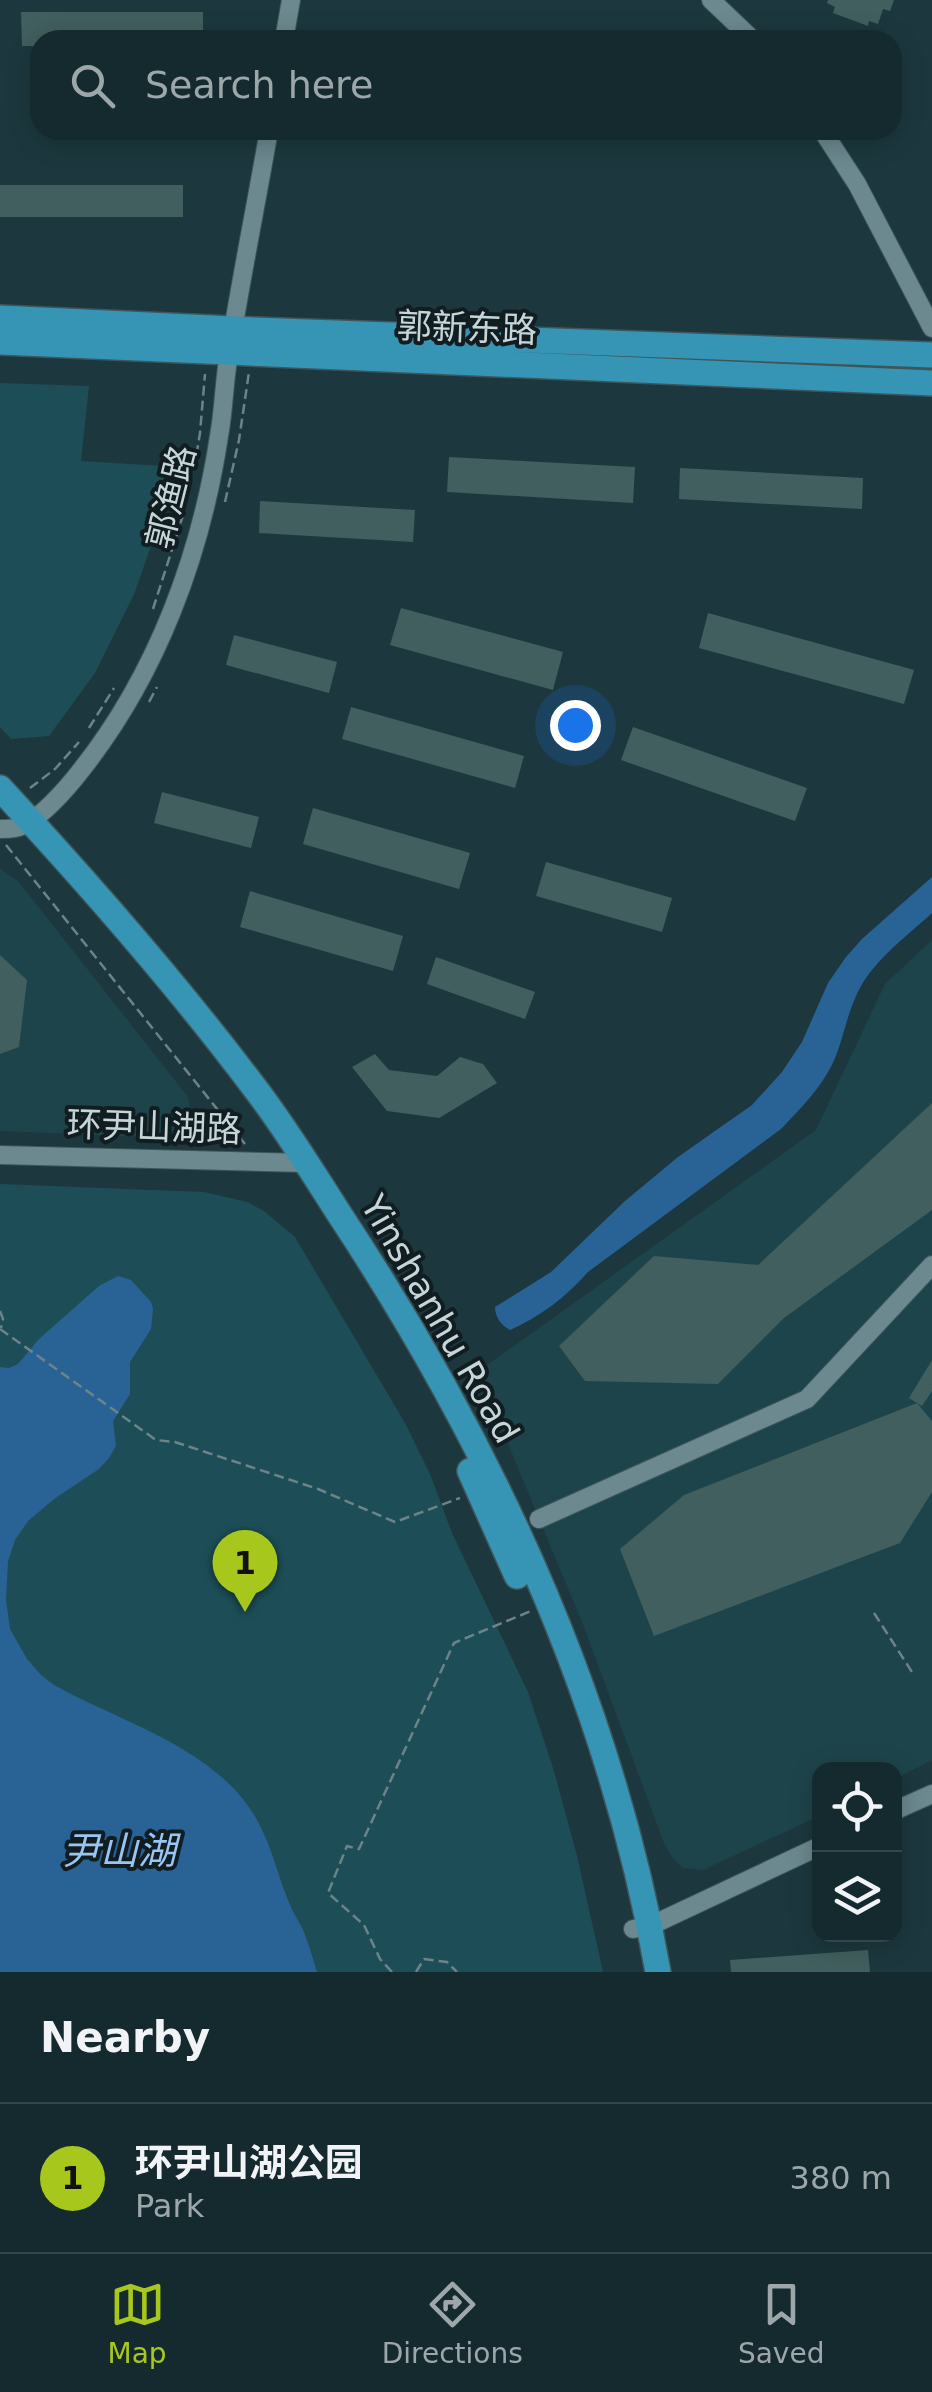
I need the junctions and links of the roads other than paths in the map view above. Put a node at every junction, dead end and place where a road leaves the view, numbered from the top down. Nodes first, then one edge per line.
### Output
1 (291, 0) edge
2 (710, 0) edge
3 (286, 30) edge
4 (742, 30) edge
5 (267, 140) edge
6 (828, 140) edge
7 (0, 318) edge
8 (932, 328) edge
9 (0, 342) edge
10 (223, 345) junction
11 (932, 355) edge
12 (932, 382) edge
13 (9, 816) edge
14 (0, 1155) edge
15 (298, 1163) junction
16 (932, 1266) edge
17 (539, 1520) dead end
18 (602, 1776) junction
19 (932, 1794) edge
20 (902, 1807) edge
21 (812, 1850) edge
22 (642, 1927) junction
23 (641, 1972) edge
24 (658, 1972) edge

1 - 3 street
2 - 4 street
5 - 10 street, 郭渔路
6 - 8 street
7 - 10 main road, 郭新东路
9 - 10 main road, 郭新东路
10 - 11 main road, 郭新东路
10 - 12 main road, 郭新东路
10 - 13 street, 郭渔路
13 - 15 main road, Yinshanhu Road
14 - 15 street, 环尹山湖路
15 - 18 main road, Yinshanhu Road
15 - 18 main road, Yinshanhu Road
16 - 17 street
18 - 22 main road, Yinshanhu Road
19 - 20 street
21 - 22 street
22 - 23 main road, Yinshanhu Road
22 - 24 main road, Yinshanhu Road

